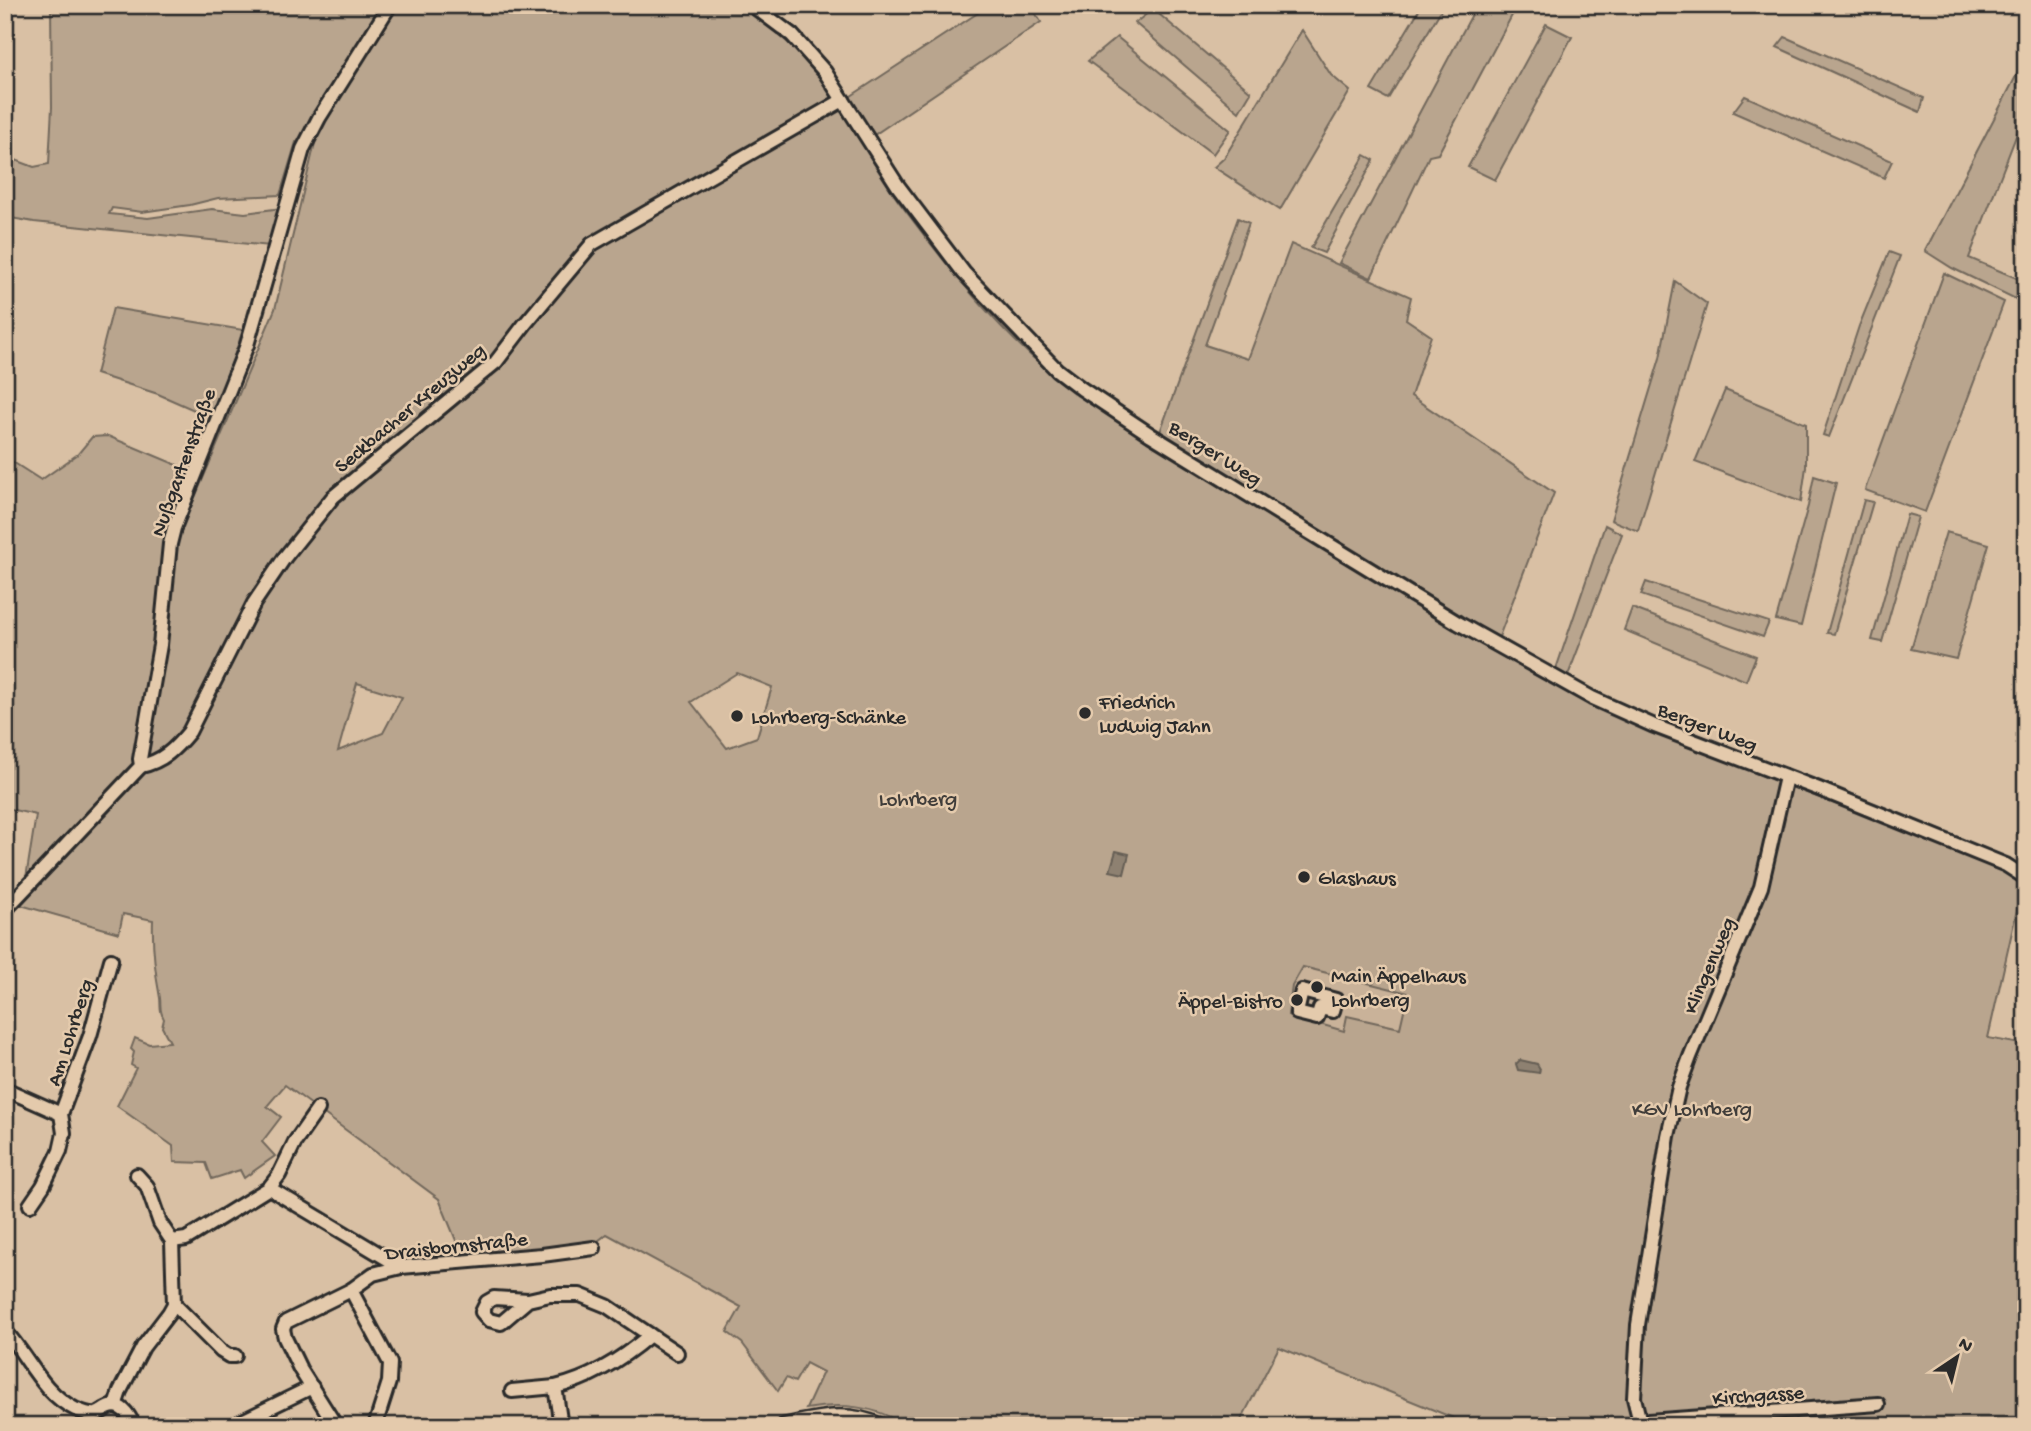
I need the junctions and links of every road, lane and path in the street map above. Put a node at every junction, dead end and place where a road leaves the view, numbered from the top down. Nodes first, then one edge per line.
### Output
1 (390, 5) edge
2 (752, 5) edge
3 (842, 100) junction
4 (141, 766) junction
5 (1786, 777) junction
6 (2026, 878) edge
7 (5, 911) edge
8 (111, 960) dead end
9 (5, 1090) edge
10 (317, 1109) dead end
11 (61, 1114) junction
12 (137, 1175) dead end
13 (270, 1188) junction
14 (30, 1205) dead end
15 (172, 1241) junction
16 (369, 1247) junction
17 (594, 1248) dead end
18 (401, 1267) junction
19 (373, 1274) junction
20 (351, 1290) junction
21 (528, 1300) dead end
22 (174, 1304) junction
23 (5, 1331) edge
24 (650, 1335) junction
25 (677, 1353) dead end
26 (235, 1356) dead end
27 (312, 1387) junction
28 (555, 1387) junction
29 (512, 1391) dead end
30 (1878, 1404) dead end
31 (115, 1406) junction
32 (98, 1414) junction
33 (91, 1426) edge
34 (134, 1426) edge
35 (232, 1426) edge
36 (337, 1426) edge
37 (375, 1426) edge
38 (561, 1426) edge
39 (784, 1426) edge
40 (881, 1426) edge
41 (1642, 1426) edge

1 - 4 street, Nußgartenstraße
2 - 3 street, Berger Weg
3 - 4 street, Seckbacher Kreuzweg
3 - 5 street, Berger Weg
4 - 7 street
5 - 6 street
5 - 41 street, Klingenweg
8 - 11 street, Am Lohrberg
9 - 11 street, Am Lohrberg
10 - 13 street
11 - 14 street, Am Lohrberg
12 - 15 street
13 - 15 street
13 - 16 street
15 - 22 street
16 - 18 street
16 - 19 street
17 - 18 street, Draisbornstraße
18 - 19 street, Draisbornstraße
19 - 20 street, Draisbornstraße
20 - 27 street, Draisbornstraße
20 - 37 street
21 - 24 street
22 - 26 street
22 - 31 street
23 - 32 street
24 - 25 street
24 - 28 street
27 - 35 street
27 - 36 street, Draisbornstraße
28 - 29 street
28 - 38 street
30 - 41 street, Kirchgasse
31 - 32 street
31 - 34 street
32 - 33 street
39 - 40 main road

